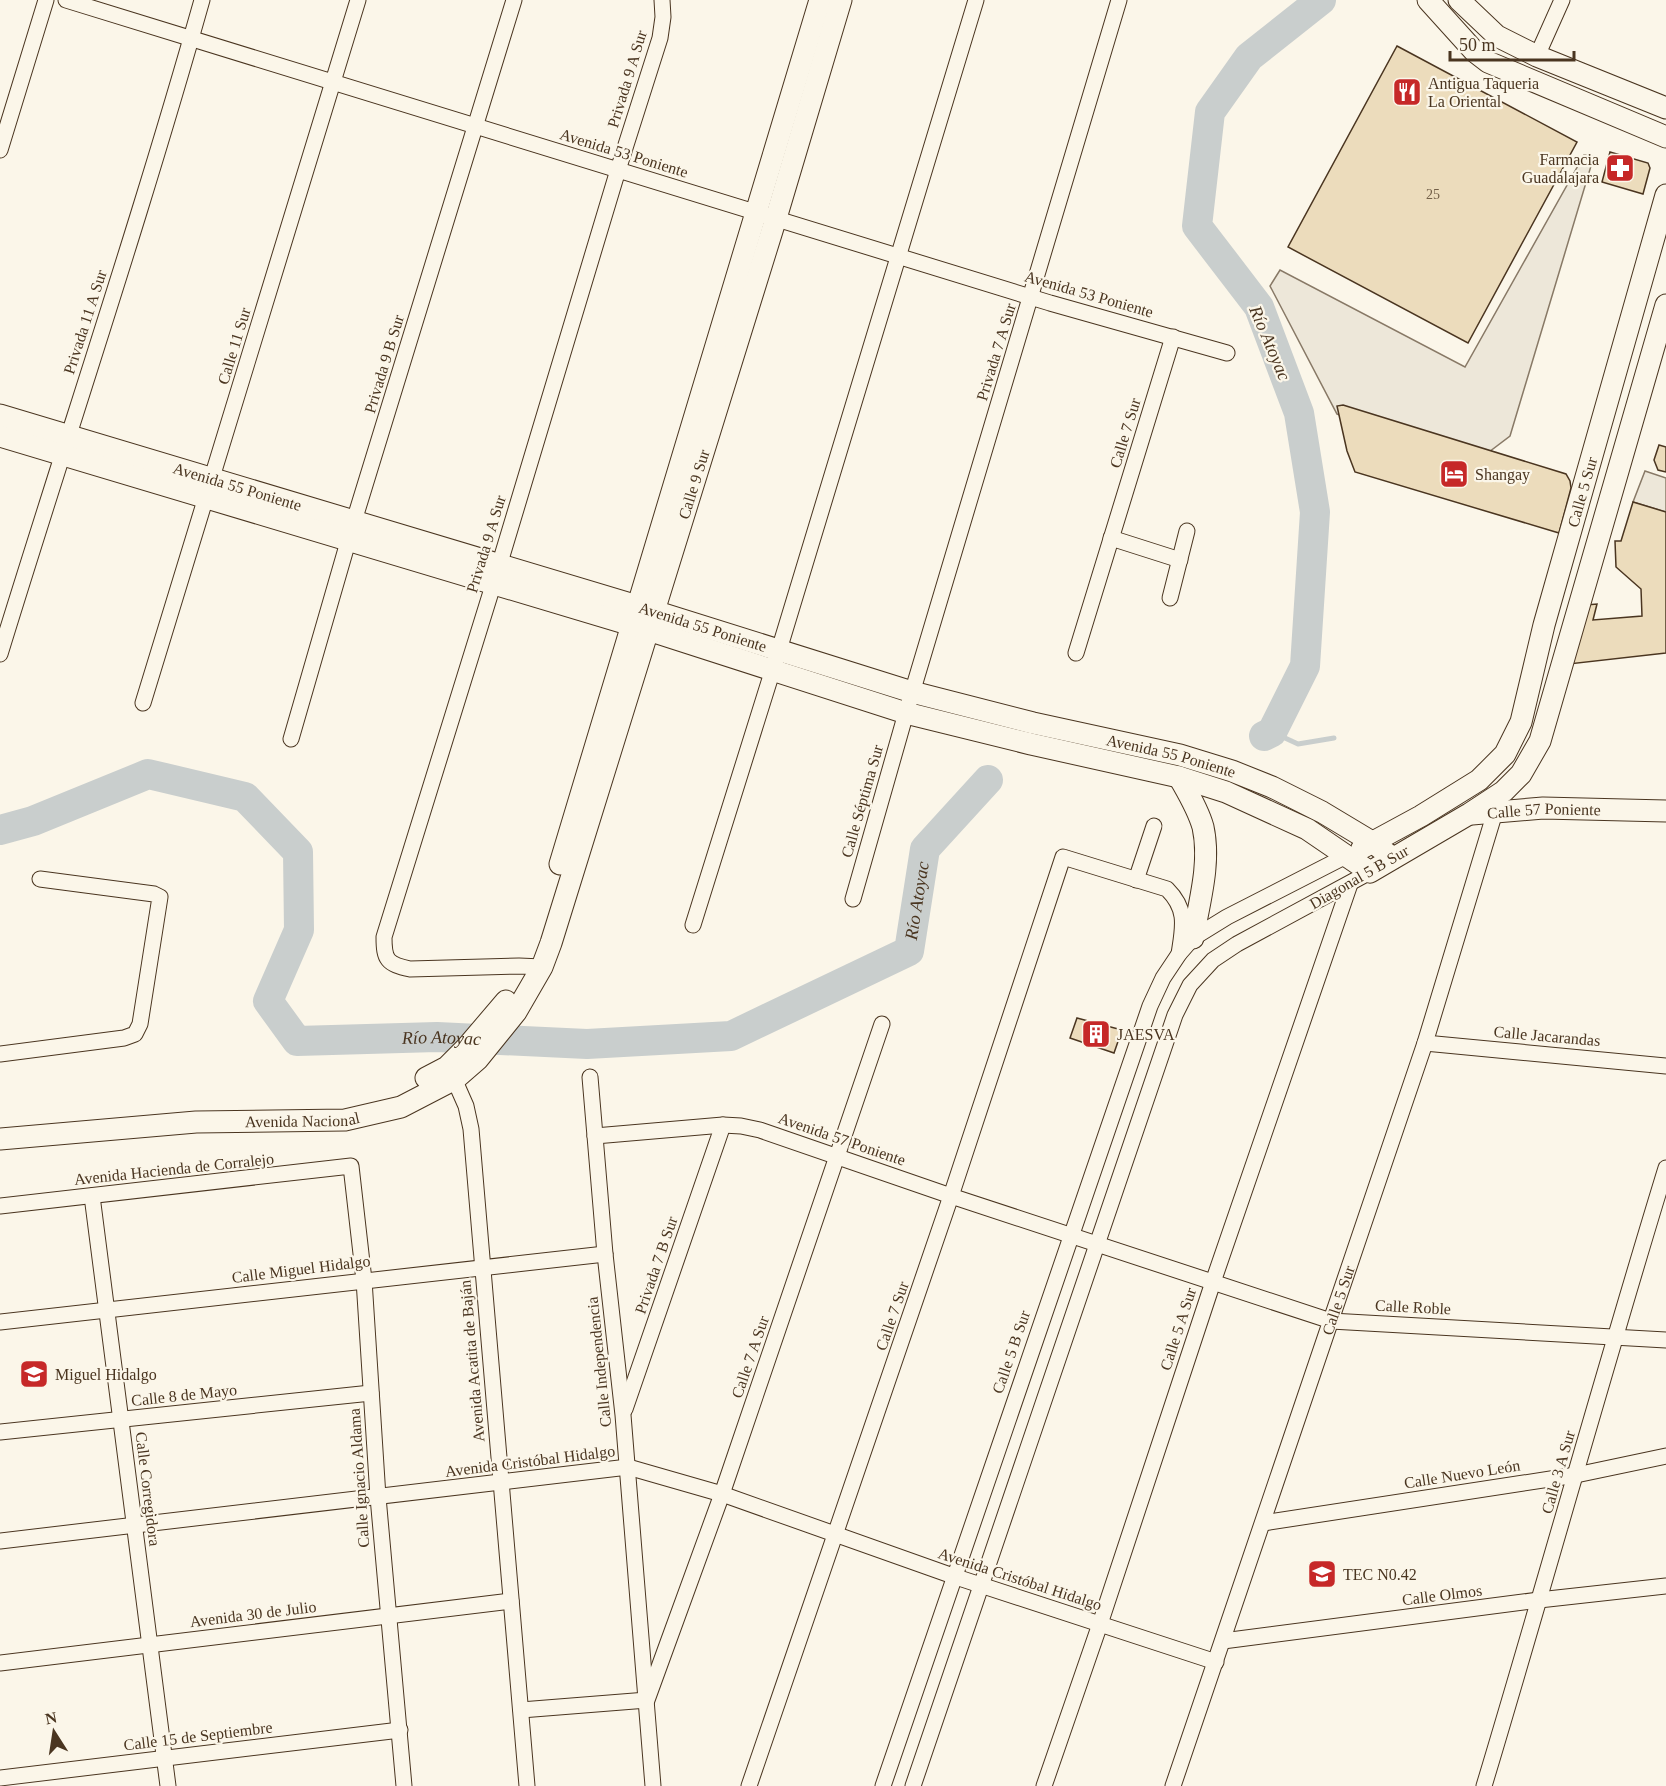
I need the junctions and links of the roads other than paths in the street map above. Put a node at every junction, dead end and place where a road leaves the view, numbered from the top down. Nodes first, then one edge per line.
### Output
1 (46, 0) edge
2 (66, 0) edge
3 (202, 0) edge
4 (358, 0) edge
5 (514, 0) edge
6 (662, 0) edge
7 (820, 0) edge
8 (840, 0) edge
9 (976, 0) edge
10 (1119, 0) edge
11 (1428, 0) edge
12 (1459, 0) edge
13 (1562, 0) edge
14 (191, 40) junction
15 (1537, 56) junction
16 (333, 83) junction
17 (1666, 108) edge
18 (477, 126) junction
19 (1666, 137) edge
20 (0, 150) edge
21 (618, 170) junction
22 (1666, 195) edge
23 (755, 212) junction
24 (776, 218) junction
25 (899, 256) junction
26 (1032, 297) junction
27 (1666, 305) edge
28 (1173, 337) junction
29 (1227, 353) dead end
30 (0, 415) edge
31 (0, 436) edge
32 (64, 445) junction
33 (209, 489) junction
34 (351, 531) junction
35 (1187, 531) dead end
36 (1111, 538) junction
37 (1180, 560) junction
38 (496, 575) junction
39 (1170, 598) dead end
40 (642, 619) junction
41 (1544, 626) junction
42 (1572, 631) junction
43 (779, 650) junction
44 (1076, 653) dead end
45 (0, 654) edge
46 (773, 671) junction
47 (912, 692) junction
48 (143, 703) dead end
49 (906, 713) junction
50 (291, 739) dead end
51 (1521, 774) junction
52 (1179, 777) junction
53 (1479, 780) joint
54 (1504, 791) joint
55 (1543, 808) junction
56 (1666, 811) edge
57 (1495, 812) junction
58 (1469, 814) junction
59 (1421, 816) junction
60 (1154, 826) dead end
61 (1372, 842) junction
62 (1348, 855) junction
63 (1393, 858) junction
64 (1370, 872) junction
65 (40, 879) dead end
66 (1136, 880) junction
67 (1350, 884) junction
68 (853, 899) dead end
69 (693, 925) dead end
70 (1186, 946) junction
71 (535, 966) junction
72 (882, 1024) dead end
73 (1425, 1043) junction
74 (0, 1054) edge
75 (1666, 1066) edge
76 (451, 1073) junction
77 (590, 1077) dead end
78 (723, 1125) junction
79 (0, 1126) edge
80 (595, 1136) junction
81 (0, 1139) edge
82 (838, 1158) junction
83 (351, 1167) joint
84 (1666, 1168) edge
85 (92, 1196) junction
86 (951, 1197) junction
87 (0, 1206) edge
88 (1071, 1234) junction
89 (1098, 1244) junction
90 (605, 1254) junction
91 (482, 1267) junction
92 (363, 1280) junction
93 (1213, 1282) junction
94 (107, 1310) junction
95 (1331, 1321) junction
96 (0, 1322) edge
97 (1614, 1337) junction
98 (1666, 1340) edge
99 (371, 1393) junction
100 (623, 1415) junction
101 (121, 1420) junction
102 (0, 1432) edge
103 (1666, 1456) edge
104 (627, 1467) junction
105 (1576, 1475) junction
106 (500, 1482) junction
107 (722, 1494) junction
108 (378, 1497) junction
109 (1263, 1523) junction
110 (134, 1525) junction
111 (836, 1535) junction
112 (0, 1541) edge
113 (953, 1576) junction
114 (981, 1585) junction
115 (1666, 1586) edge
116 (1539, 1600) junction
117 (511, 1601) junction
118 (389, 1615) junction
119 (1100, 1624) junction
120 (1223, 1641) junction
121 (149, 1644) junction
122 (1216, 1662) junction
123 (0, 1663) edge
124 (647, 1700) junction
125 (521, 1710) junction
126 (400, 1730) junction
127 (163, 1758) junction
128 (0, 1778) edge
129 (168, 1786) edge
130 (405, 1786) edge
131 (527, 1786) edge
132 (653, 1786) edge
133 (749, 1786) edge
134 (883, 1786) edge
135 (913, 1786) edge
136 (1044, 1786) edge
137 (1173, 1786) edge
138 (1484, 1786) edge

1 - 20 street
2 - 14 street, Avenida 53 Poniente
3 - 14 street, Privada 11 A Sur
4 - 16 street, Calle 11 Sur
5 - 18 street, Privada 9 B Sur
6 - 21 street, Privada 9 A Sur
7 - 23 main road, Calle 9 Sur
8 - 24 main road, Calle 9 Sur
9 - 25 street
10 - 26 street, Privada 7 A Sur
11 - 19 main road
12 - 15 main road
13 - 15 street
14 - 16 street, Avenida 53 Poniente
14 - 32 street, Privada 11 A Sur
15 - 17 main road
16 - 18 street, Avenida 53 Poniente
16 - 33 street, Calle 11 Sur
18 - 21 street, Avenida 53 Poniente
18 - 34 street, Privada 9 B Sur
21 - 23 street, Avenida 53 Poniente
21 - 38 street, Privada 9 A Sur
22 - 41 main road, Calle 5 Sur
23 - 24 street, Avenida 53 Poniente
23 - 40 main road, Calle 9 Sur
24 - 25 street, Avenida 53 Poniente
24 - 40 main road, Calle 9 Sur
25 - 26 street, Avenida 53 Poniente
25 - 43 street
26 - 28 street, Avenida 53 Poniente
26 - 47 street, Privada 7 A Sur
27 - 42 main road, Calle 5 Sur
28 - 29 street, Avenida 53 Poniente
28 - 36 street, Calle 7 Sur
30 - 32 main road, Avenida 55 Poniente
31 - 32 main road, Avenida 55 Poniente
32 - 33 main road, Avenida 55 Poniente
32 - 45 street, Privada 11 A Sur
33 - 34 main road, Avenida 55 Poniente
33 - 48 street, Calle 11 Sur
34 - 38 main road, Avenida 55 Poniente
34 - 50 street, Privada 9 B Sur
35 - 37 street
36 - 37 street
36 - 44 street, Calle 7 Sur
37 - 39 street
38 - 40 main road, Avenida 55 Poniente
38 - 71 street, Privada 9 A Sur
40 - 43 main road, Avenida 55 Poniente
40 - 46 main road, Avenida 55 Poniente
40 - 71 main road, Calle 9 Sur
41 - 42 main road
41 - 53 main road, Calle 5 Sur
42 - 51 main road, Calle 5 Sur
43 - 46 street
43 - 47 main road, Avenida 55 Poniente
46 - 49 main road, Avenida 55 Poniente
46 - 69 street
47 - 49 street, Privada 7 A Sur
47 - 61 main road, Avenida 55 Poniente
49 - 52 main road, Avenida 55 Poniente
49 - 68 street, Calle Séptima Sur
51 - 54 main road, Calle 5 Sur
51 - 55 main road
52 - 62 main road, Avenida 55 Poniente
52 - 70 main road
53 - 59 main road, Diagonal 5 B Sur
54 - 58 main road, Diagonal 5 B Sur
55 - 56 main road, Calle 57 Poniente
55 - 57 main road, Calle 57 Poniente
57 - 58 main road, Calle 57 Poniente
57 - 73 street, Calle 5 Sur
58 - 59 main road, Calle 57 Poniente
58 - 63 main road, Diagonal 5 B Sur
59 - 61 main road, Diagonal 5 B Sur
60 - 66 street
61 - 62 main road, Diagonal 5 B Sur
61 - 63 main road, Avenida 55 Poniente
62 - 64 main road, Avenida 55 Poniente
62 - 70 street, Diagonal 5 B Sur
63 - 64 main road, Diagonal 5 B Sur
64 - 67 street, Diagonal 5 B Sur
65 - 74 street
66 - 70 street
66 - 86 street, Calle 7 Sur
67 - 89 street, Diagonal 5 B Sur
67 - 93 street, Calle 5 A Sur
70 - 88 street, Calle 5 B Sur
71 - 76 main road, Avenida Nacional
72 - 82 street, Calle 7 A Sur
73 - 75 street, Calle Jacarandas
73 - 95 street, Calle 5 Sur
76 - 79 main road, Avenida Nacional
76 - 81 main road, Avenida Nacional
76 - 91 street, Avenida Acatita de Baján
77 - 80 street, Calle Independencia
78 - 80 street, Avenida 57 Poniente
78 - 82 street, Avenida 57 Poniente
78 - 100 street, Privada 7 B Sur
80 - 90 street, Calle Independencia
82 - 86 street, Avenida 57 Poniente
82 - 107 street, Calle 7 A Sur
83 - 85 street, Avenida Hacienda de Corralejo
83 - 92 street, Calle Ignacio Aldama
84 - 97 street, Calle 3 A Sur
85 - 87 street, Avenida Hacienda de Corralejo
85 - 94 street, Calle Corregidora
86 - 88 street, Avenida 57 Poniente
86 - 111 street, Calle 7 Sur
88 - 89 street, Avenida 57 Poniente
88 - 113 street, Calle 5 B Sur
89 - 93 street, Calle Roble
89 - 114 street
90 - 91 street, Calle Miguel Hidalgo
90 - 100 street, Calle Independencia
91 - 92 street, Calle Miguel Hidalgo
91 - 106 street, Avenida Acatita de Baján
92 - 94 street, Calle Miguel Hidalgo
92 - 99 street, Calle Ignacio Aldama
93 - 95 street, Calle Roble
93 - 119 street, Calle 5 A Sur
94 - 96 street, Calle Miguel Hidalgo
94 - 101 street, Calle Corregidora
95 - 97 street, Calle Roble
95 - 109 street, Calle 5 Sur
97 - 98 street, Calle Roble
97 - 105 street, Calle 3 A Sur
99 - 101 street, Calle 8 de Mayo
99 - 108 street, Calle Ignacio Aldama
100 - 104 street, Calle Independencia
101 - 102 street, Calle 8 de Mayo
101 - 110 street, Calle Corregidora
103 - 105 street, Calle Nuevo León
104 - 106 street, Avenida Cristóbal Hidalgo
104 - 107 street, Avenida Cristóbal Hidalgo
104 - 124 street, Calle Independencia
105 - 109 street, Calle Nuevo León
105 - 116 street, Calle 3 A Sur
106 - 108 street, Avenida Cristóbal Hidalgo
106 - 117 street, Avenida Acatita de Baján
107 - 111 street, Avenida Cristóbal Hidalgo
107 - 124 street, Calle 7 A Sur
108 - 110 street, Avenida Cristóbal Hidalgo
108 - 118 street, Calle Ignacio Aldama
109 - 120 street, Calle 5 Sur
110 - 112 street, Avenida Cristóbal Hidalgo
110 - 121 street, Calle Corregidora
111 - 113 street, Avenida Cristóbal Hidalgo
111 - 133 street, Calle 7 Sur
113 - 114 street, Avenida Cristóbal Hidalgo
113 - 134 street, Calle 5 B Sur
114 - 119 street, Avenida Cristóbal Hidalgo
114 - 135 street
115 - 116 street, Calle Olmos
116 - 120 street, Calle Olmos
116 - 138 street, Calle 3 A Sur
117 - 118 street, Avenida 30 de Julio
117 - 125 street, Avenida Acatita de Baján
118 - 121 street, Avenida 30 de Julio
118 - 126 street, Calle Ignacio Aldama
119 - 122 street, Avenida Cristóbal Hidalgo
119 - 136 street, Calle 5 A Sur
120 - 122 street, Calle 5 Sur
121 - 123 street, Avenida 30 de Julio
121 - 127 street, Calle Corregidora
122 - 137 street, Calle 5 Sur
124 - 125 street
124 - 132 street, Calle Independencia
125 - 131 street, Avenida Acatita de Baján
126 - 127 street, Calle 15 de Septiembre
126 - 130 street, Calle Ignacio Aldama
127 - 128 street, Calle 15 de Septiembre
127 - 129 street, Calle Corregidora

